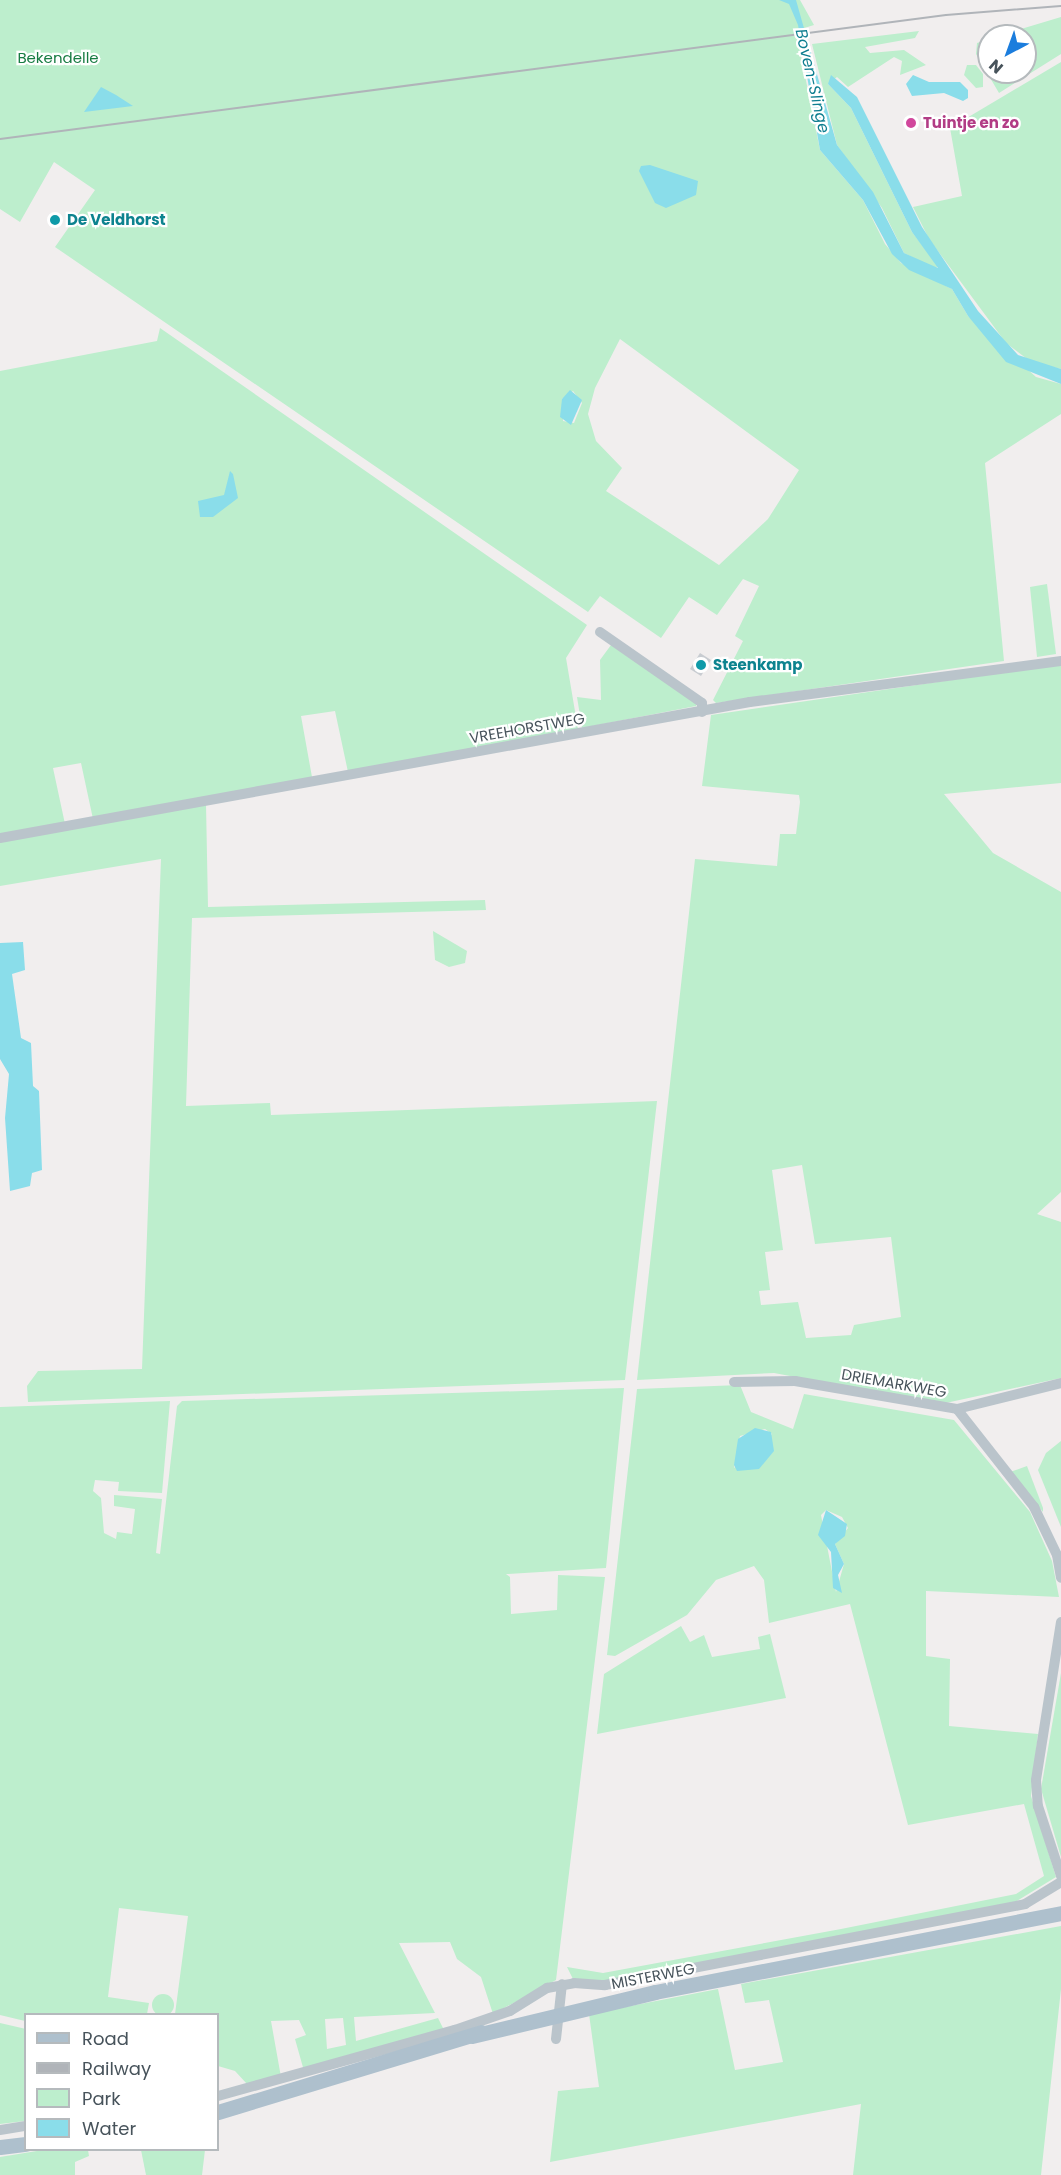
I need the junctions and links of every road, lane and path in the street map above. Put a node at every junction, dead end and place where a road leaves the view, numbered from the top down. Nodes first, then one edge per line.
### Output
1 (600, 632) dead end
2 (1061, 661) edge
3 (702, 712) junction
4 (0, 838) edge
5 (734, 1382) dead end
6 (1061, 1383) edge
7 (957, 1409) junction
8 (1061, 1578) edge
9 (1061, 1622) edge
10 (1061, 1876) edge
11 (1061, 1882) edge
12 (1061, 1913) edge
13 (562, 1984) junction
14 (559, 2011) junction
15 (556, 2039) dead end
16 (219, 2096) edge
17 (219, 2112) edge
18 (24, 2126) edge
19 (0, 2130) edge
20 (24, 2144) edge
21 (0, 2147) edge

1 - 3 street
2 - 3 street, VREEHORSTWEG
3 - 4 street, VREEHORSTWEG
5 - 7 street, DRIEMARKWEG
6 - 7 street
7 - 8 street, DRIEMARKWEG
9 - 10 street
11 - 13 street, MISTERWEG
12 - 14 main road, MISTERWEG
13 - 14 street
13 - 16 street, MISTERWEG
14 - 15 street
14 - 17 main road, MISTERWEG
18 - 19 street
20 - 21 main road

